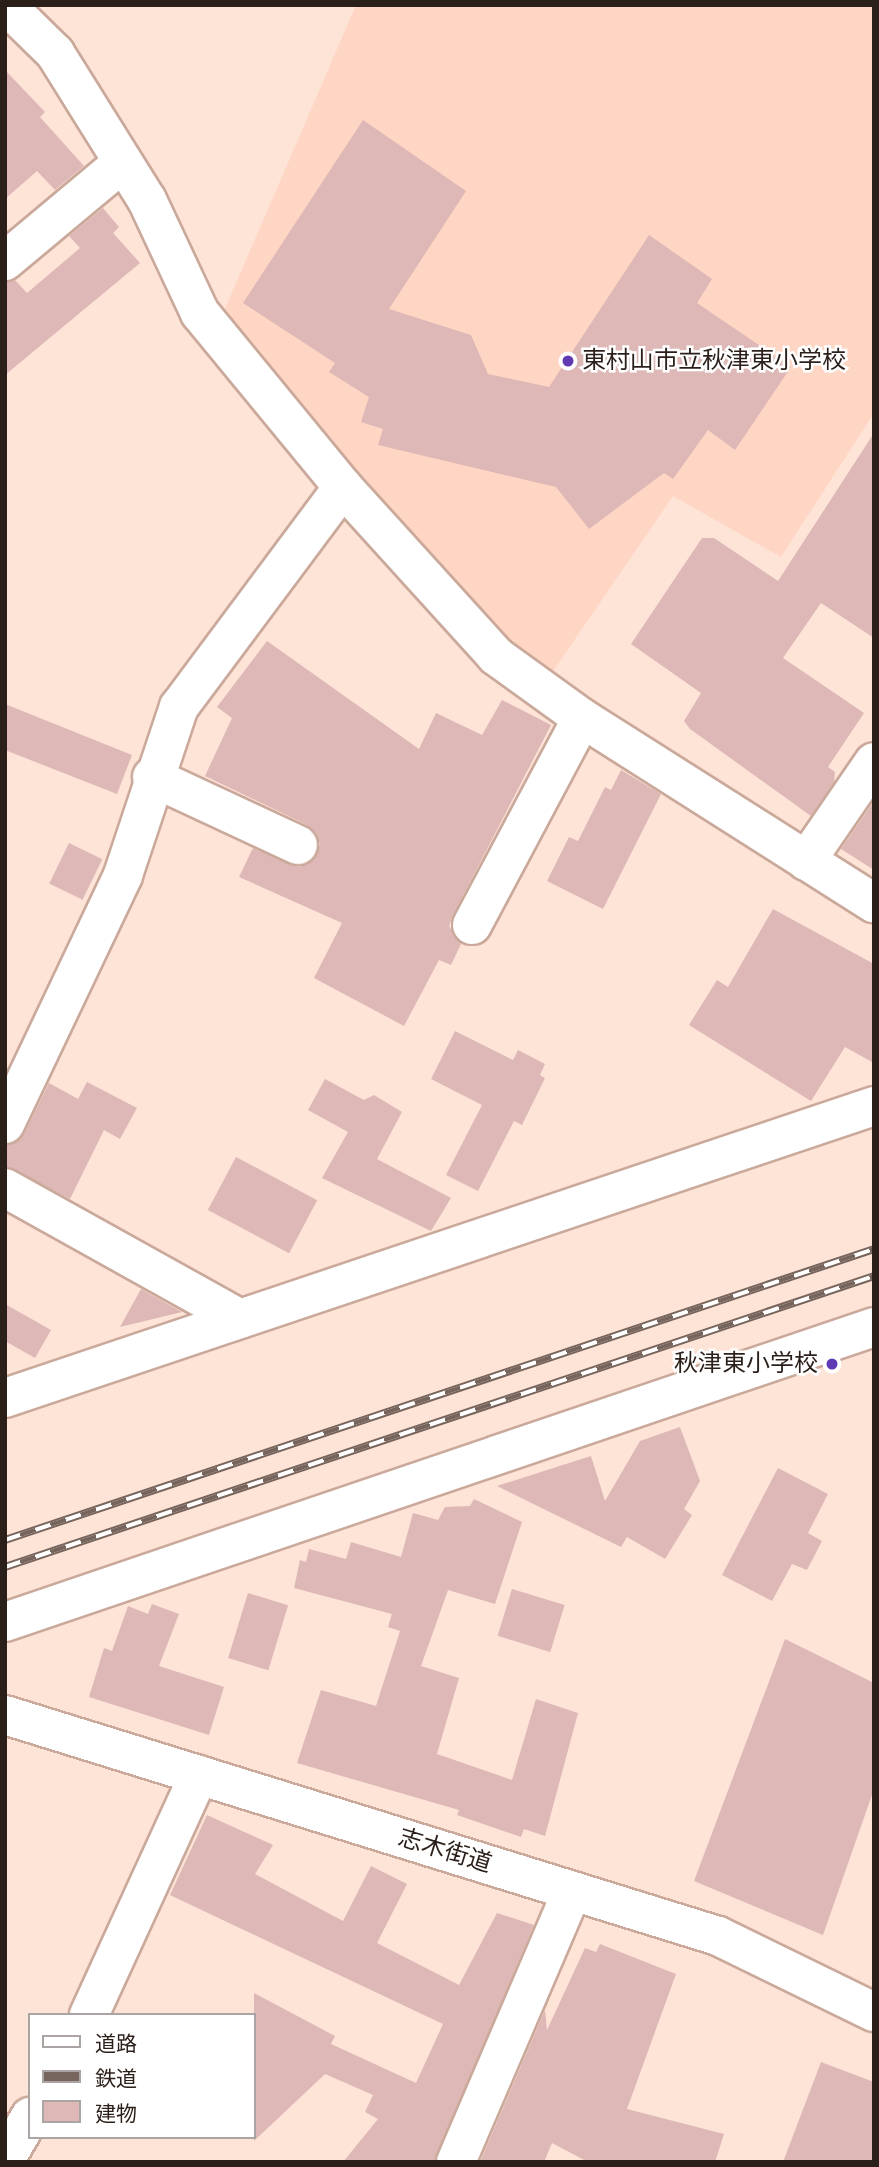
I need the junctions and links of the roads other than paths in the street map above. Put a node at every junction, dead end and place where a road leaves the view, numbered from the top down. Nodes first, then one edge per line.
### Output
1 (6, 5) edge
2 (122, 163) junction
3 (5, 261) edge
4 (343, 487) junction
5 (582, 718) junction
6 (874, 762) edge
7 (152, 776) junction
8 (298, 845) dead end
9 (806, 861) junction
10 (874, 903) edge
11 (472, 925) dead end
12 (874, 1107) edge
13 (5, 1124) edge
14 (5, 1188) edge
15 (240, 1319) junction
16 (874, 1327) edge
17 (5, 1398) edge
18 (5, 1622) edge
19 (5, 1715) edge
20 (199, 1775) junction
21 (572, 1891) junction
22 (874, 2012) edge
23 (90, 2013) edge
24 (28, 2120) edge
25 (5, 2160) edge
26 (456, 2162) edge

1 - 2 street
2 - 3 street
2 - 4 street
4 - 5 street
4 - 7 street
5 - 9 street
5 - 11 street
6 - 9 street
7 - 8 street
7 - 13 street
9 - 10 street
12 - 15 street
14 - 15 street
15 - 17 street
16 - 18 street
19 - 20 street, 志木街道
20 - 21 street, 志木街道
20 - 23 street
21 - 22 street, 志木街道
21 - 26 street
24 - 25 street

